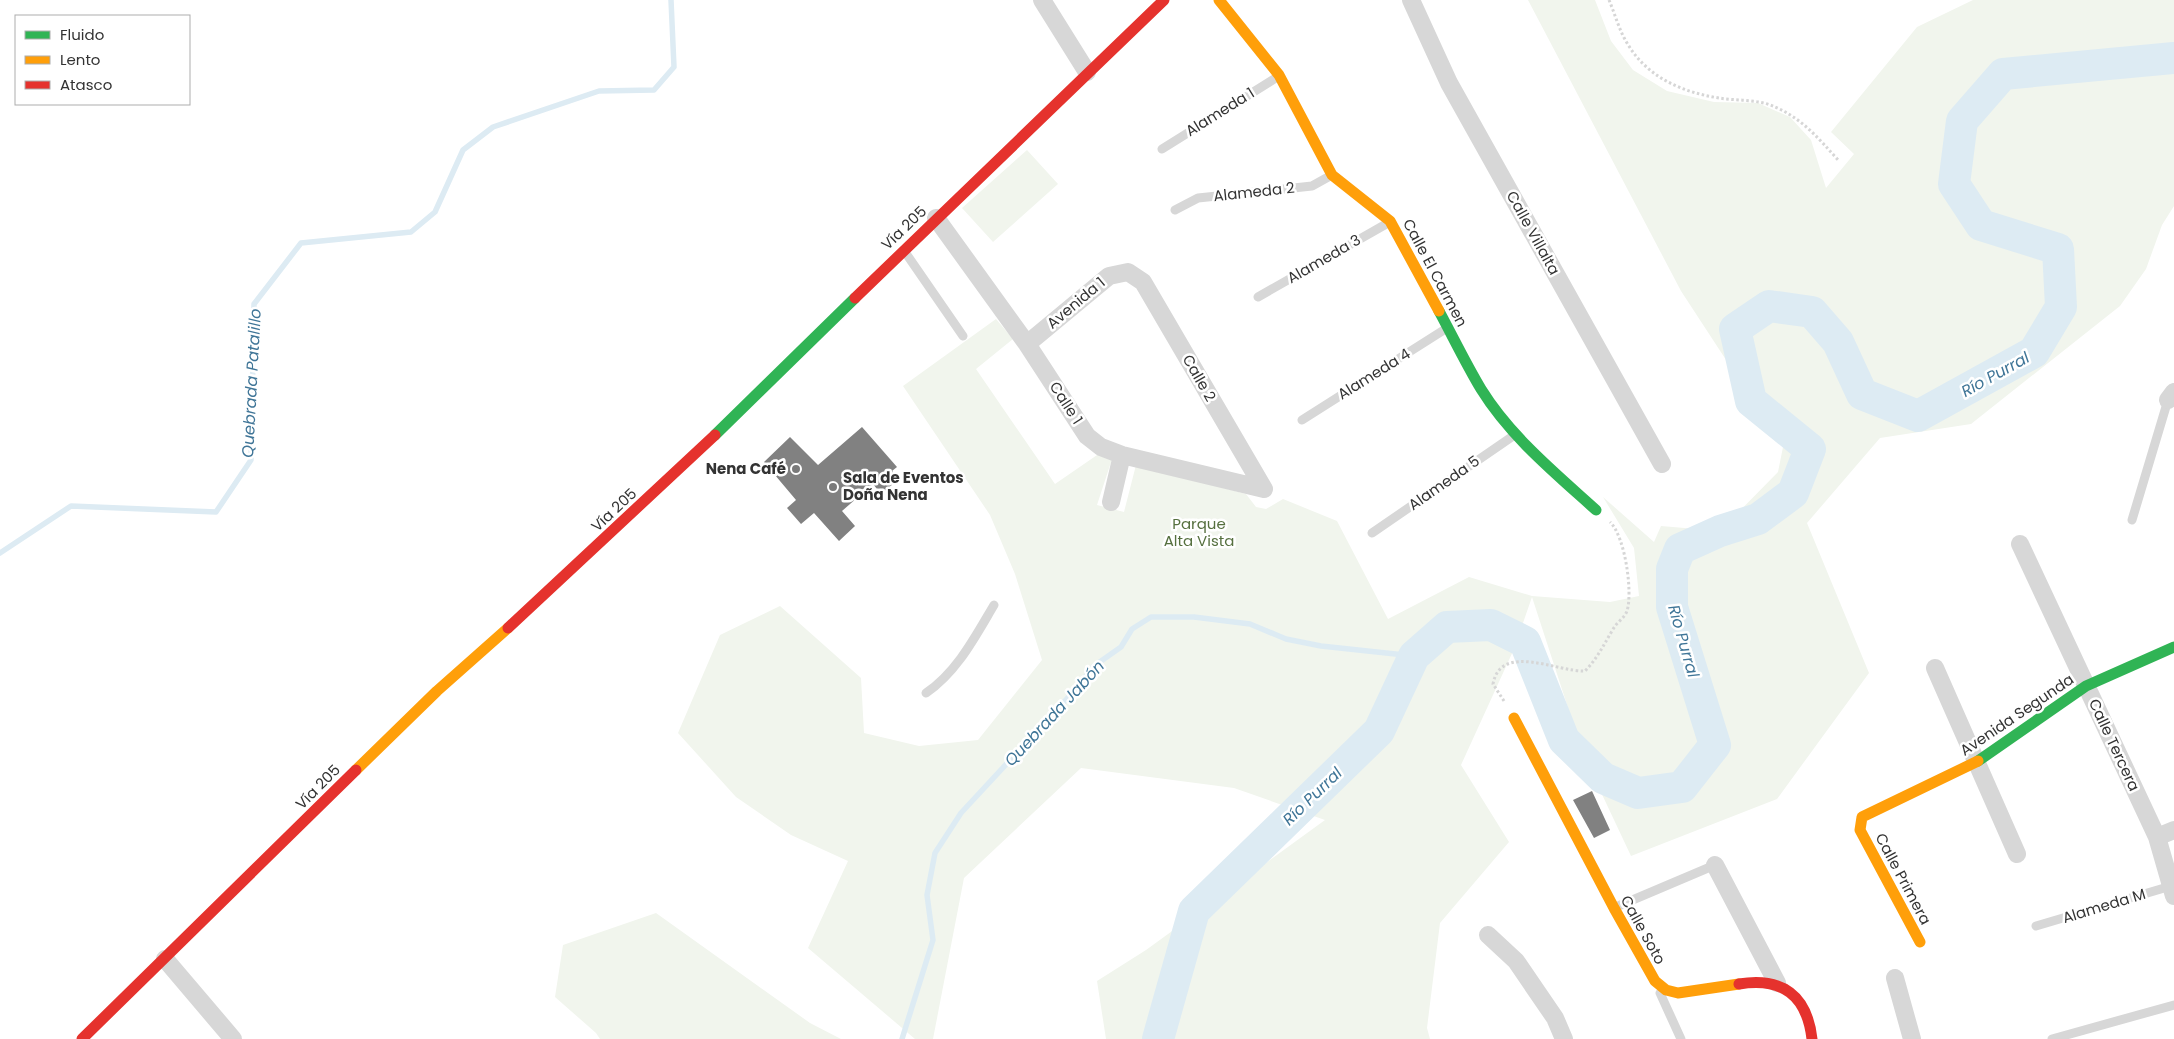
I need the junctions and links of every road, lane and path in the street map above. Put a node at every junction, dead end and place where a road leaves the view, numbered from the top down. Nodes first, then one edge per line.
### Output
1 (1042, 0) edge
2 (1164, 0) edge
3 (1219, 0) edge
4 (1411, 0) edge
5 (1609, 0) edge
6 (1087, 72) junction
7 (1279, 76) junction
8 (1162, 149) dead end
9 (1839, 161) dead end
10 (1332, 174) junction
11 (1175, 210) dead end
12 (936, 218) junction
13 (1390, 221) junction
14 (904, 250) junction
15 (1128, 272) joint
16 (1258, 297) dead end
17 (1447, 328) junction
18 (963, 336) dead end
19 (1027, 344) junction
20 (2171, 396) edge
21 (1302, 420) dead end
22 (1516, 434) junction
23 (1122, 455) junction
24 (1662, 464) dead end
25 (1264, 490) joint
26 (1111, 502) dead end
27 (1596, 510) joint
28 (2132, 520) dead end
29 (1372, 533) dead end
30 (2020, 544) dead end
31 (994, 606) dead end
32 (2174, 647) edge
33 (1935, 668) dead end
34 (2086, 686) junction
35 (926, 693) dead end
36 (1514, 718) joint
37 (1978, 762) junction
38 (1860, 830) joint
39 (2174, 830) edge
40 (2157, 837) junction
41 (2017, 854) dead end
42 (1715, 865) joint
43 (2173, 891) edge
44 (1614, 908) junction
45 (2036, 926) dead end
46 (1488, 935) dead end
47 (1920, 942) dead end
48 (165, 959) junction
49 (1895, 978) dead end
50 (1654, 981) junction
51 (1777, 983) junction
52 (2174, 1005) edge
53 (82, 1039) edge
54 (233, 1039) edge
55 (1564, 1039) edge
56 (1682, 1039) edge
57 (1812, 1039) edge
58 (1912, 1039) edge
59 (2052, 1039) edge

1 - 6 street
2 - 6 street, Vía 205
3 - 7 street, Calle El Carmen
4 - 24 street, Calle Villalta
5 - 9 path
6 - 12 street, Vía 205
7 - 8 lane, Alameda 1
7 - 10 street, Calle El Carmen
10 - 11 lane, Alameda 2
10 - 13 street, Calle El Carmen
12 - 14 street, Vía 205
12 - 19 street, Calle 1
13 - 16 lane, Alameda 3
13 - 17 street, Calle El Carmen
14 - 18 lane
14 - 48 street, Vía 205
15 - 19 street, Avenida 1
15 - 25 street, Calle 2
17 - 21 lane, Alameda 4
17 - 22 street, Calle El Carmen
19 - 23 street, Calle 1
20 - 28 lane
22 - 27 street, Calle El Carmen
22 - 29 lane, Alameda 5
23 - 25 street, Calle 1
23 - 26 street
27 - 36 path
30 - 34 street, Calle Tercera
31 - 35 lane
32 - 34 street, Avenida Segunda
33 - 37 street
34 - 37 street, Avenida Segunda
34 - 40 street, Calle Tercera
36 - 44 street, Calle Soto
37 - 38 street, Avenida Segunda
37 - 41 street
38 - 47 street, Calle Primera
39 - 40 street
40 - 43 street, Calle Tercera
42 - 44 lane
42 - 51 street
43 - 45 lane, Alameda M
44 - 50 street, Calle Soto
46 - 55 street
48 - 53 street, Vía 205
48 - 54 street
49 - 58 street
50 - 51 street, Calle Soto
50 - 56 lane
51 - 57 street
52 - 59 lane

